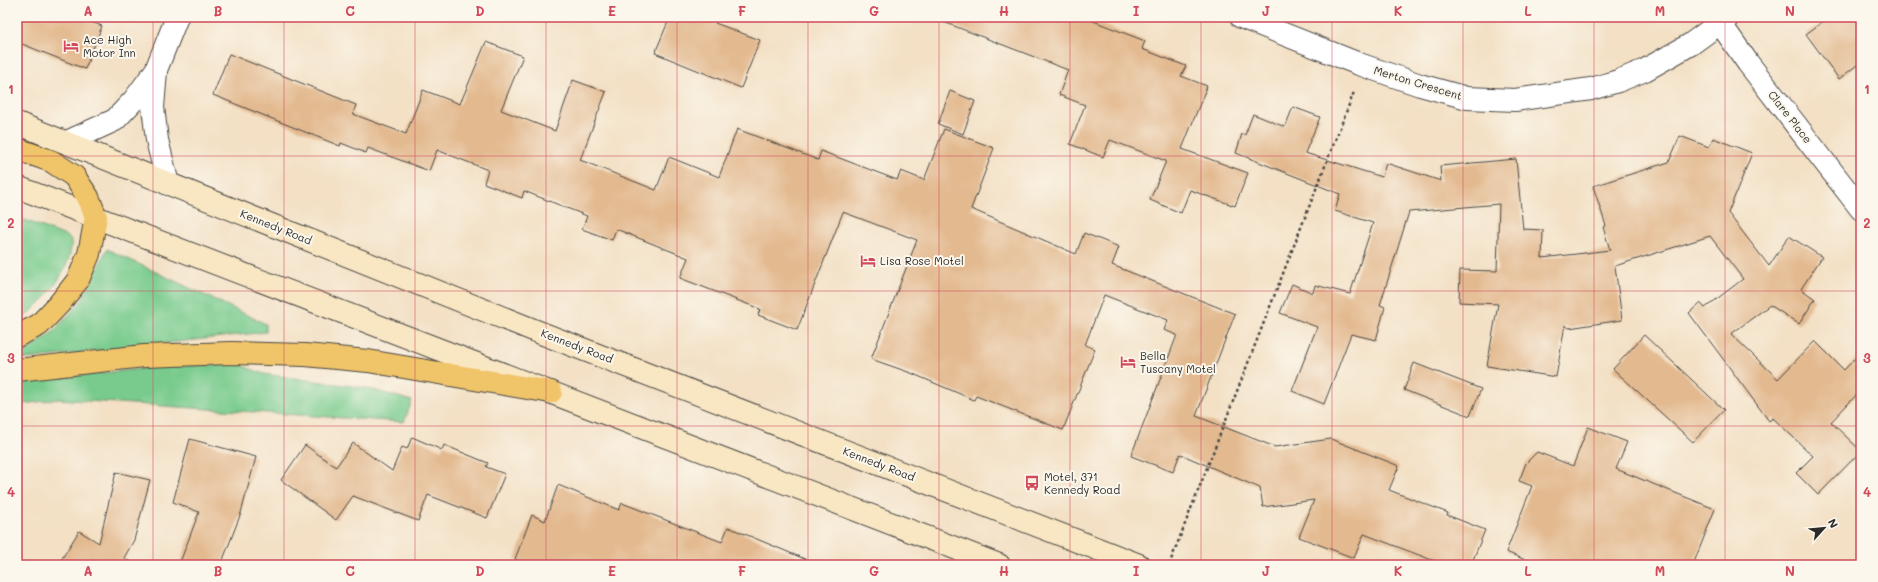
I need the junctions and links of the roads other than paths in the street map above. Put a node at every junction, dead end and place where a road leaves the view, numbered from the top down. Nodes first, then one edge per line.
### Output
1 (177, 17) edge
2 (1241, 17) edge
3 (1724, 20) edge
4 (156, 70) junction
5 (17, 123) edge
6 (67, 142) junction
7 (17, 149) edge
8 (168, 184) junction
9 (17, 187) edge
10 (1861, 209) edge
11 (96, 217) junction
12 (17, 336) edge
13 (17, 370) edge
14 (551, 392) junction
15 (1134, 564) edge
16 (999, 565) edge

1 - 4 street
2 - 3 street, Merton Crescent
3 - 10 street, Clare Place
4 - 6 street
4 - 8 street
5 - 6 main road, Kennedy Road
6 - 8 main road, Kennedy Road
7 - 11 highway
8 - 15 main road, Kennedy Road
9 - 11 main road
11 - 12 highway
11 - 14 main road
13 - 14 highway
14 - 16 main road

